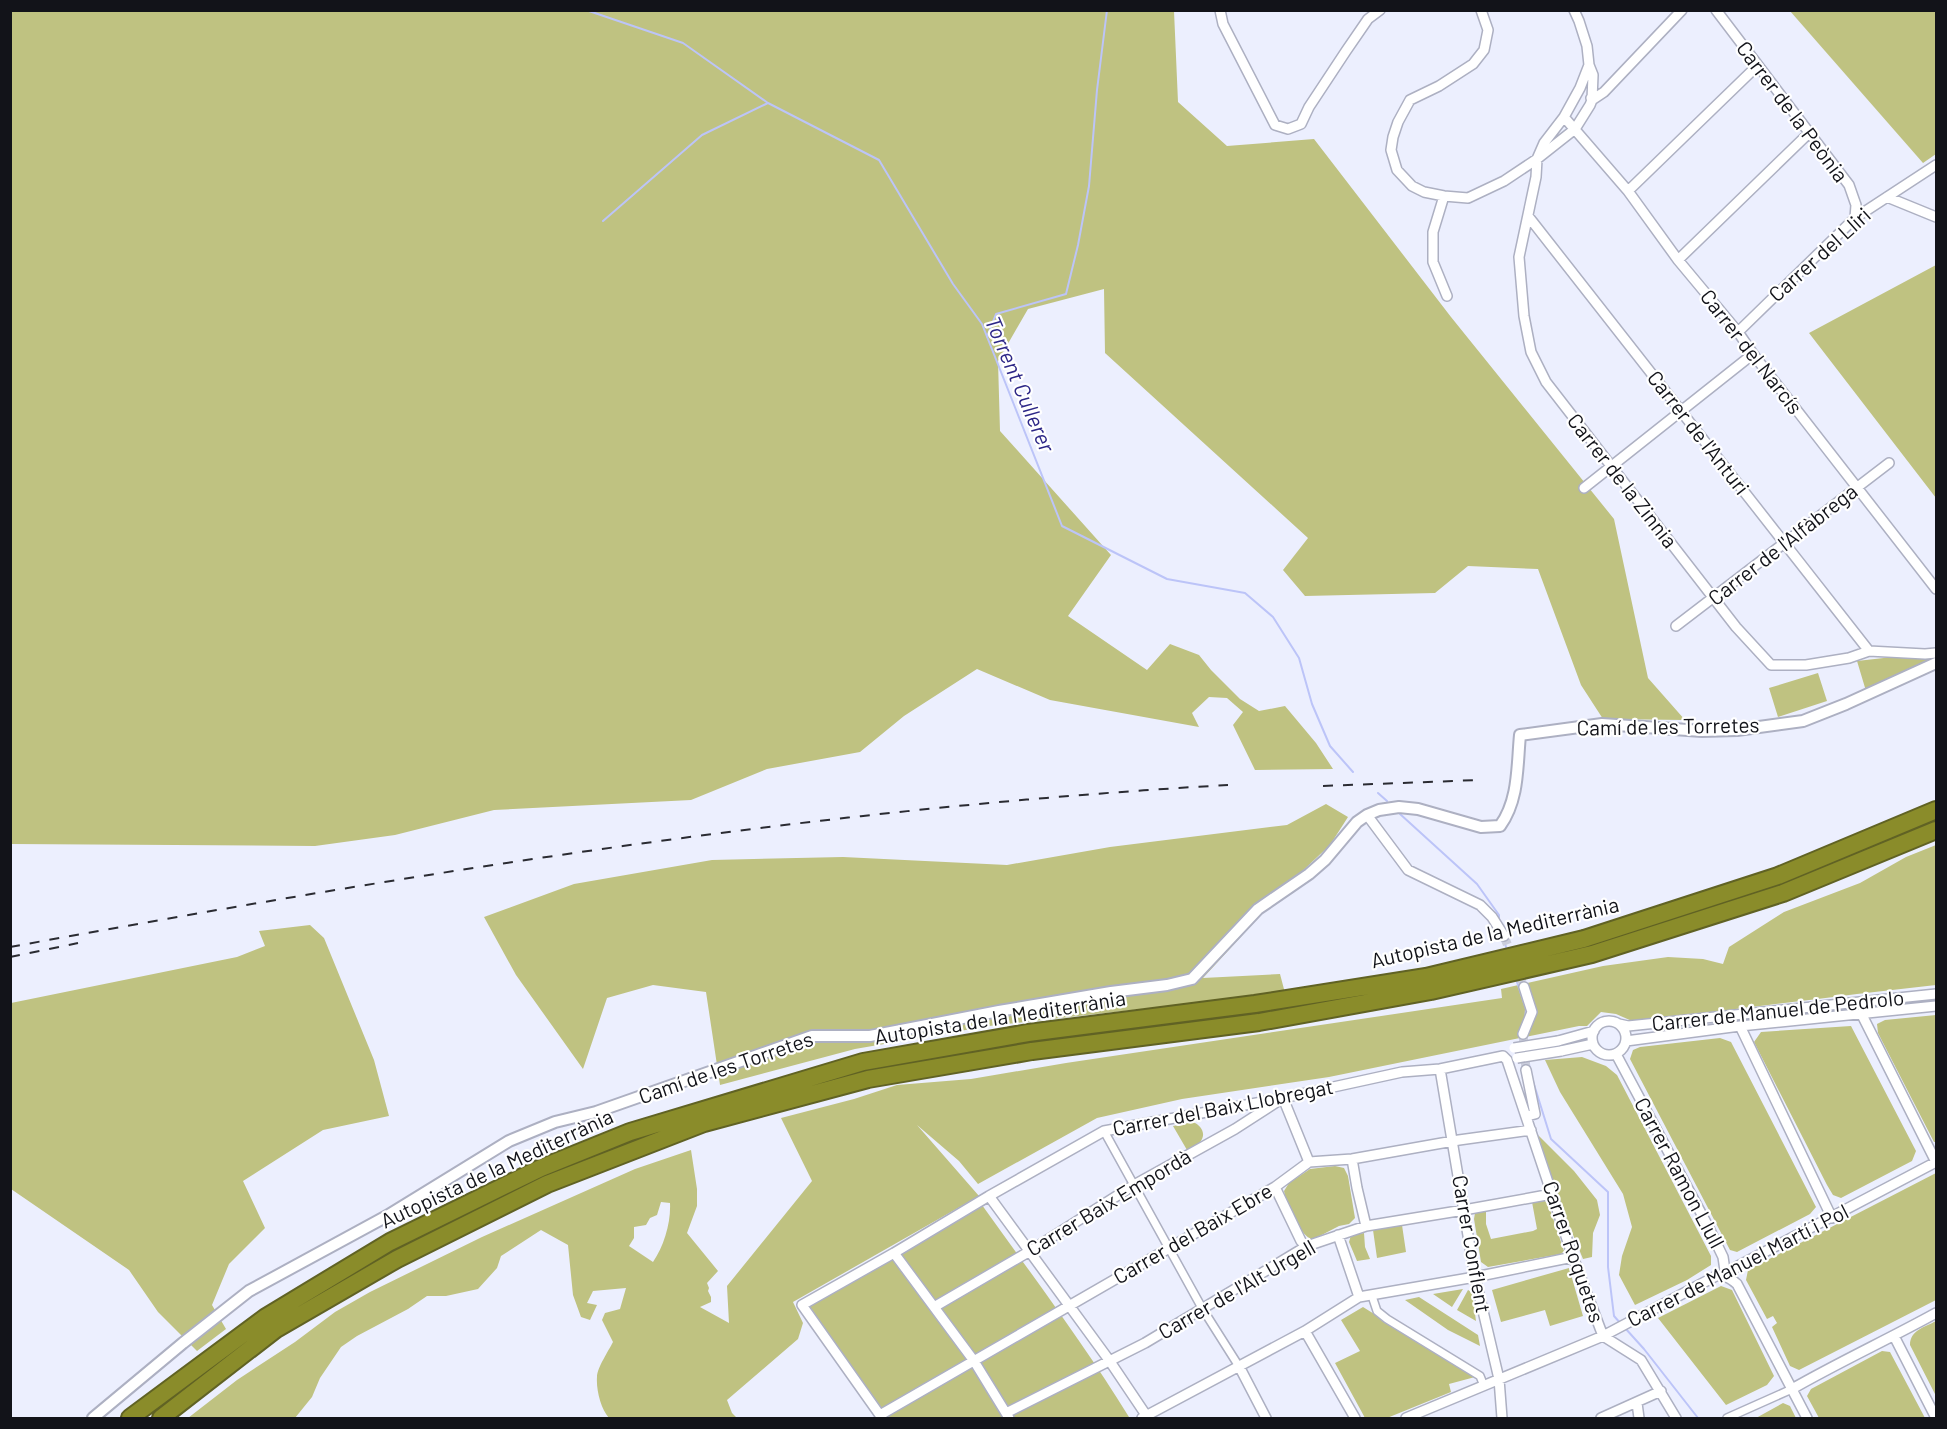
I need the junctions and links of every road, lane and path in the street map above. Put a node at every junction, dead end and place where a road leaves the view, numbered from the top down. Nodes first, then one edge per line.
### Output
1 (1220, 10) edge
2 (1361, 10) edge
3 (1380, 10) edge
4 (1481, 10) edge
5 (1574, 10) edge
6 (1682, 10) edge
7 (1716, 10) edge
8 (1368, 19) junction
9 (1589, 65) junction
10 (1757, 66) junction
11 (1578, 92) junction
12 (1592, 100) junction
13 (1564, 117) junction
14 (1575, 129) junction
15 (1809, 133) junction
16 (1537, 159) junction
17 (1936, 165) edge
18 (1628, 191) junction
19 (1444, 196) junction
20 (1887, 197) junction
21 (1528, 216) junction
22 (1936, 217) edge
23 (1855, 218) junction
24 (1539, 230) junction
25 (1523, 237) junction
26 (1678, 260) junction
27 (1447, 296) dead end
28 (1738, 332) junction
29 (1753, 354) junction
30 (1681, 411) junction
31 (1889, 463) dead end
32 (1611, 466) junction
33 (1857, 487) junction
34 (1584, 488) dead end
35 (1784, 543) junction
36 (1936, 589) edge
37 (1714, 598) junction
38 (1676, 626) dead end
39 (1869, 651) junction
40 (1936, 653) edge
41 (1936, 663) edge
42 (1936, 810) edge
43 (1367, 815) junction
44 (1936, 830) edge
45 (1504, 936) tunnel mouth
46 (1524, 987) tunnel mouth
47 (1936, 994) edge
48 (1936, 1006) edge
49 (1861, 1013) junction
50 (1619, 1024) junction
51 (1740, 1026) junction
52 (1594, 1031) junction
53 (1523, 1034) tunnel mouth
54 (1626, 1041) junction
55 (1593, 1044) junction
56 (1616, 1053) junction
57 (1506, 1058) junction
58 (1440, 1069) junction
59 (1526, 1070) tunnel mouth
60 (1283, 1098) junction
61 (1527, 1116) junction
62 (1531, 1130) junction
63 (1104, 1131) junction
64 (1452, 1142) junction
65 (1352, 1159) junction
66 (1309, 1162) junction
67 (1936, 1162) edge
68 (1134, 1185) junction
69 (1275, 1187) junction
70 (1552, 1194) junction
71 (989, 1196) junction
72 (1464, 1210) junction
73 (1832, 1218) junction
74 (1366, 1226) junction
75 (1338, 1235) junction
76 (1307, 1246) junction
77 (1169, 1248) junction
78 (1030, 1251) junction
79 (894, 1253) junction
80 (1573, 1257) junction
81 (1475, 1277) junction
82 (1726, 1277) junction
83 (1372, 1296) junction
84 (1359, 1297) junction
85 (1070, 1306) junction
86 (934, 1307) junction
87 (1202, 1308) junction
88 (1936, 1313) edge
89 (1305, 1331) junction
90 (1603, 1336) junction
91 (1894, 1336) junction
92 (1109, 1360) junction
93 (974, 1361) junction
94 (1240, 1368) junction
95 (1499, 1379) junction
96 (1484, 1386) junction
97 (1792, 1389) junction
98 (1661, 1391) junction
99 (1637, 1403) junction
100 (1008, 1416) edge
101 (881, 1417) edge
102 (1146, 1418) edge
103 (1411, 1418) edge
104 (93, 1419) edge
105 (130, 1419) edge
106 (161, 1419) edge
107 (1266, 1419) edge
108 (1355, 1419) edge
109 (1502, 1419) edge
110 (1601, 1419) edge
111 (1639, 1419) edge
112 (1676, 1419) edge
113 (1727, 1419) edge
114 (1807, 1419) edge
115 (1936, 1419) edge

1 - 8 street
2 - 8 street
3 - 8 street
4 - 19 street
5 - 9 street
6 - 12 street
7 - 10 street, Carrer de la Peònia
9 - 11 street, Carrer de la Zinnia
9 - 12 street
10 - 15 street, Carrer de la Peònia
10 - 18 street
11 - 12 street
11 - 13 street, Carrer de la Zinnia
12 - 14 street
13 - 14 street, Carrer del Narcís
13 - 16 street, Carrer de la Zinnia
14 - 16 street
14 - 18 street, Carrer del Narcís
15 - 23 street, Carrer de la Peònia
15 - 26 street
16 - 19 street
16 - 21 street, Carrer de la Zinnia
17 - 20 street, Carrer del Lliri
18 - 26 street, Carrer del Narcís
19 - 27 street
20 - 22 street
20 - 23 street, Carrer del Lliri
21 - 24 street, Carrer de l'Anturi
21 - 25 street, Carrer de la Zinnia
23 - 28 street, Carrer del Lliri
24 - 25 street
24 - 30 street, Carrer de l'Anturi
25 - 32 street, Carrer de la Zinnia
26 - 28 street, Carrer del Narcís
28 - 29 street, Carrer del Narcís
29 - 30 street
29 - 33 street, Carrer del Narcís
30 - 32 street
30 - 35 street, Carrer de l'Anturi
31 - 33 street, Carrer de l'Alfàbrega
32 - 34 street
32 - 37 street, Carrer de la Zinnia
33 - 35 street, Carrer de l'Alfàbrega
33 - 36 street, Carrer del Narcís
35 - 37 street, Carrer de l'Alfàbrega
35 - 39 street, Carrer de l'Anturi
37 - 38 street, Carrer de l'Alfàbrega
37 - 39 street, Carrer de la Zinnia
39 - 40 street, Carrer de la Zinnia
41 - 43 street, Camí de les Torretes
42 - 105 highway, Autopista de la Mediterrània
43 - 45 street
43 - 104 street, Camí de les Torretes
44 - 106 highway, Autopista de la Mediterrània
46 - 53 street
47 - 50 street, Carrer de Manuel de Pedrolo
48 - 49 street, Carrer de Manuel de Pedrolo
49 - 51 street, Carrer de Manuel de Pedrolo
49 - 67 street
50 - 52 street
50 - 54 street
51 - 54 street, Carrer de Manuel de Pedrolo
51 - 73 street
52 - 55 street
52 - 57 street, bridge
54 - 56 street
55 - 56 street
55 - 57 street, bridge
56 - 82 street, Carrer Ramon Llull
57 - 58 street, Carrer del Baix Llobregat
57 - 61 street, Carrer Roquetes
58 - 60 street, Carrer del Baix Llobregat
58 - 64 street, Carrer Conflent
59 - 61 street
60 - 63 street, Carrer del Baix Llobregat
60 - 66 street
60 - 68 street, Carrer Baix Empordà
61 - 62 street, Carrer Roquetes
62 - 64 street
62 - 70 street, Carrer Roquetes
63 - 68 street
63 - 71 street, Carrer del Baix Llobregat
64 - 65 street
64 - 72 street, Carrer Conflent
65 - 66 street
65 - 74 street
66 - 69 street, Carrer del Baix Ebre
67 - 73 street, Carrer de Manuel Martí i Pol
68 - 77 street
68 - 78 street, Carrer Baix Empordà
69 - 76 street
69 - 77 street, Carrer del Baix Ebre
70 - 72 street, Carrer de l'Alt Urgell
70 - 80 street, Carrer Roquetes
71 - 78 street
71 - 79 street, Carrer del Baix Llobregat
72 - 74 street, Carrer de l'Alt Urgell
72 - 81 street, Carrer Conflent
73 - 82 street, Carrer de Manuel Martí i Pol
74 - 75 street, Carrer de l'Alt Urgell
75 - 76 street, Carrer de l'Alt Urgell
75 - 84 street
76 - 87 street, Carrer de l'Alt Urgell
77 - 85 street, Carrer del Baix Ebre
77 - 87 street
78 - 85 street
78 - 86 street, Carrer Baix Empordà
79 - 86 street
79 - 101 street, Carrer del Baix Llobregat
80 - 81 street
80 - 90 street, Carrer Roquetes
81 - 83 street
81 - 95 street, Carrer Conflent
82 - 90 street, Carrer de Manuel Martí i Pol
82 - 97 street, Carrer Ramon Llull
83 - 84 street
83 - 96 street
84 - 89 street
85 - 92 street
85 - 93 street, Carrer del Baix Ebre
86 - 93 street
87 - 92 street, Carrer de l'Alt Urgell
87 - 94 street
88 - 91 street
89 - 94 street
89 - 108 street
90 - 95 street, Carrer de Manuel Martí i Pol
90 - 98 street, Carrer Roquetes
91 - 97 street
91 - 115 street
92 - 100 street, Carrer de l'Alt Urgell
92 - 102 street
93 - 100 street
93 - 101 street, Carrer del Baix Ebre
94 - 102 street
94 - 107 street
95 - 96 street, Carrer de Manuel Martí i Pol
95 - 109 street, Carrer Conflent
96 - 103 street, Carrer de Manuel Martí i Pol
97 - 113 street
97 - 114 street, Carrer Ramon Llull
98 - 99 street
98 - 112 street, Carrer Roquetes
99 - 110 street
99 - 111 street

